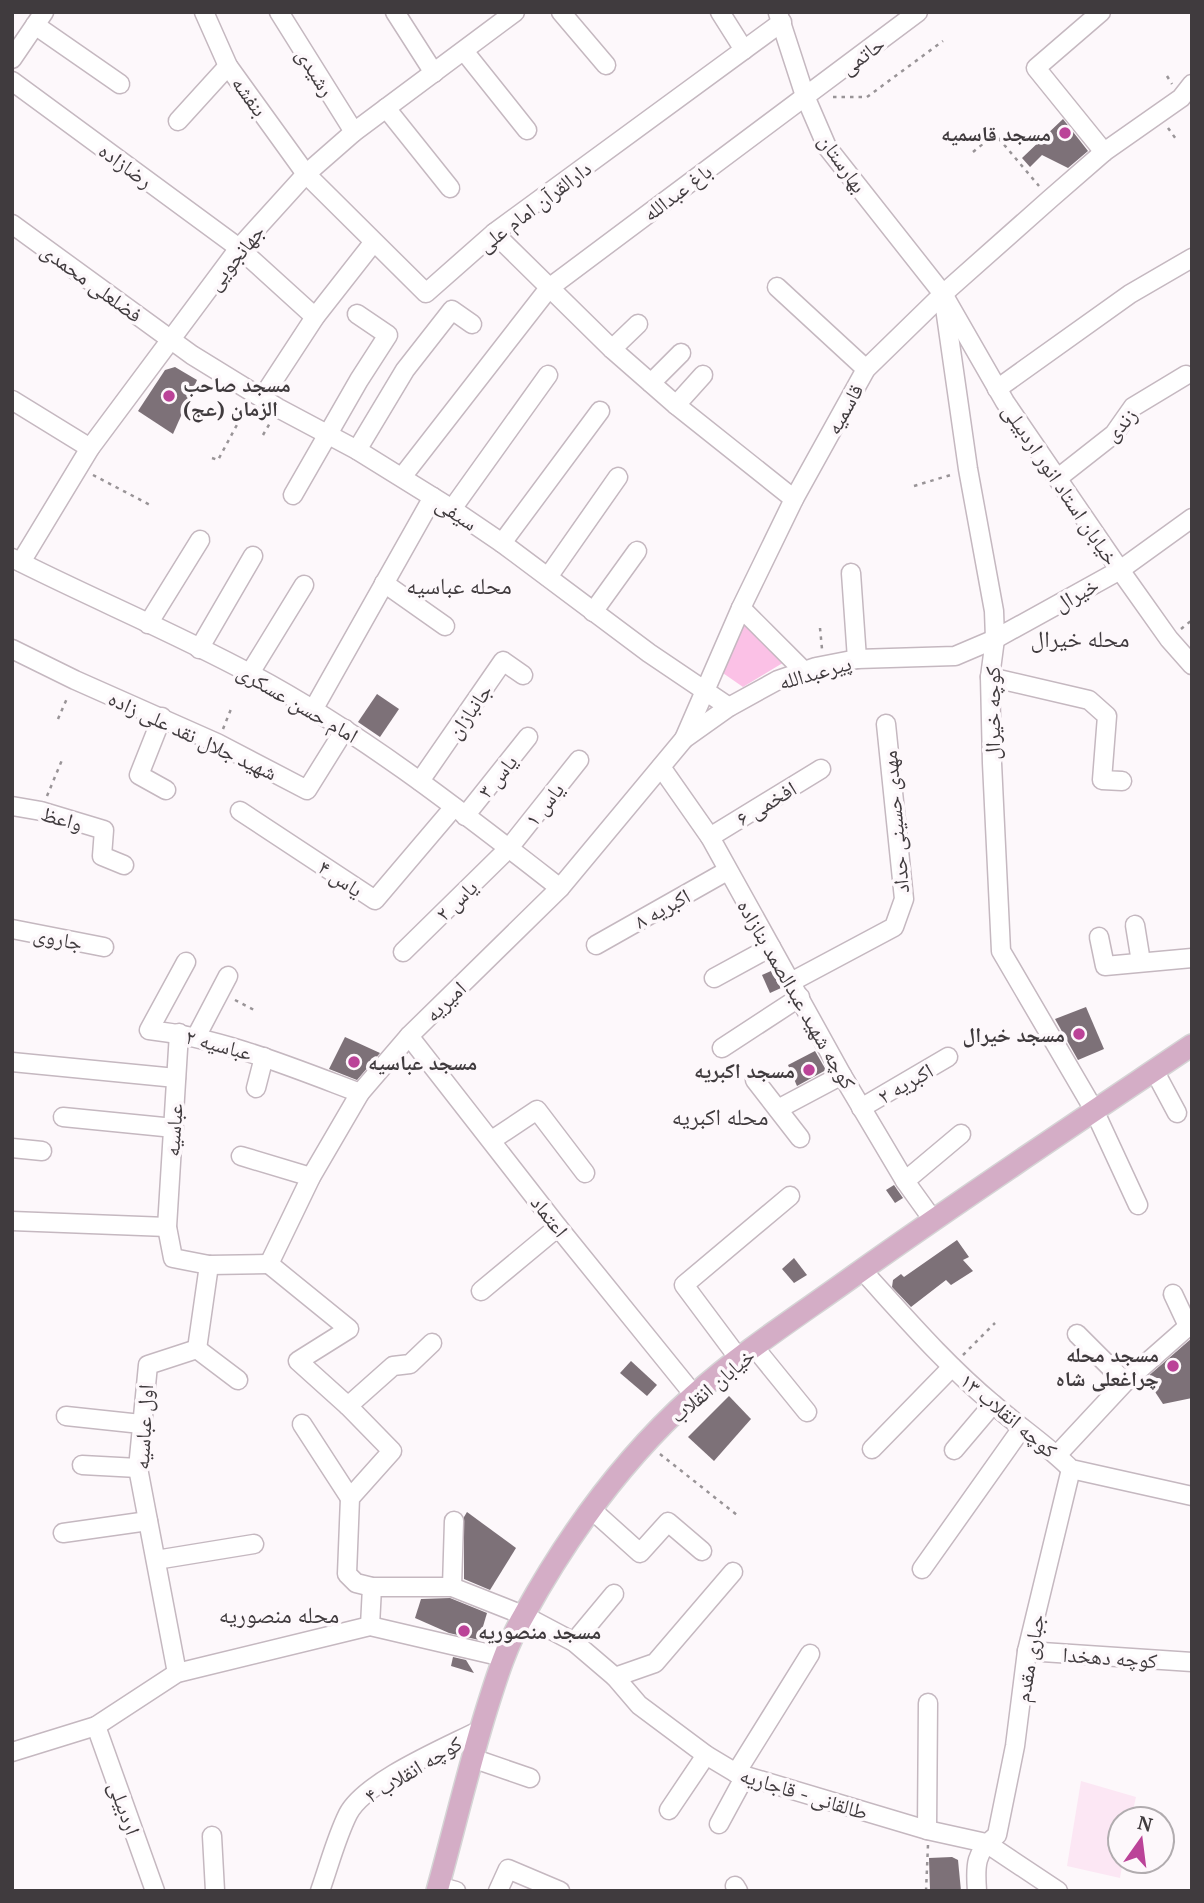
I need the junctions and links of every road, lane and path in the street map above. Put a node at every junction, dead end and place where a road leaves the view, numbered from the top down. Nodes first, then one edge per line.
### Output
1 (204, 12) edge
2 (279, 12) edge
3 (395, 12) edge
4 (515, 12) edge
5 (561, 12) edge
6 (719, 12) edge
7 (918, 12) edge
8 (1101, 12) edge
9 (780, 17) edge
10 (39, 19) edge
11 (943, 41) dead end
12 (744, 50) junction
13 (464, 51) junction
14 (12, 59) edge
15 (606, 65) dead end
16 (228, 66) junction
17 (434, 73) junction
18 (12, 81) edge
19 (120, 84) dead end
20 (1192, 84) edge
21 (805, 96) junction
22 (386, 108) junction
23 (178, 121) dead end
24 (527, 130) dead end
25 (354, 132) junction
26 (973, 152) dead end
27 (1104, 152) junction
28 (306, 174) junction
29 (450, 188) dead end
30 (1050, 199) junction
31 (12, 224) edge
32 (494, 233) junction
33 (373, 243) junction
34 (239, 248) junction
35 (1192, 258) edge
36 (778, 286) dead end
37 (549, 288) junction
38 (943, 294) junction
39 (357, 314) dead end
40 (315, 317) junction
41 (472, 324) dead end
42 (638, 324) dead end
43 (171, 340) junction
44 (611, 349) junction
45 (681, 353) dead end
46 (866, 369) junction
47 (548, 375) dead end
48 (704, 375) dead end
49 (1186, 375) dead end
50 (651, 383) junction
51 (998, 389) junction
52 (258, 396) junction
53 (12, 400) edge
54 (676, 405) junction
55 (600, 411) dead end
56 (328, 433) junction
57 (90, 448) junction
58 (357, 450) junction
59 (212, 458) dead end
60 (78, 467) junction
61 (968, 469) junction
62 (402, 477) junction
63 (618, 477) dead end
64 (1058, 478) junction
65 (914, 486) dead end
66 (293, 495) dead end
67 (433, 497) junction
68 (793, 499) junction
69 (152, 506) dead end
70 (452, 509) junction
71 (1192, 518) edge
72 (200, 540) dead end
73 (502, 543) junction
74 (637, 551) dead end
75 (253, 556) dead end
76 (17, 560) edge
77 (1120, 570) junction
78 (851, 573) dead end
79 (548, 577) junction
80 (384, 583) junction
81 (304, 585) dead end
82 (741, 608) junction
83 (593, 612) junction
84 (148, 624) junction
85 (445, 626) dead end
86 (820, 628) dead end
87 (995, 639) junction
88 (12, 649) edge
89 (199, 649) junction
90 (857, 659) junction
91 (1191, 662) edge
92 (824, 665) junction
93 (804, 671) junction
94 (250, 673) junction
95 (523, 675) dead end
96 (990, 677) junction
97 (75, 680) junction
98 (704, 688) junction
99 (729, 707) junction
100 (232, 709) dead end
101 (313, 710) junction
102 (162, 718) junction
103 (58, 719) dead end
104 (886, 724) dead end
105 (345, 729) junction
106 (528, 737) dead end
107 (684, 738) junction
108 (216, 743) junction
109 (62, 760) dead end
110 (579, 760) dead end
111 (661, 767) junction
112 (821, 769) dead end
113 (420, 781) junction
114 (1122, 781) dead end
115 (166, 790) dead end
116 (12, 806) edge
117 (41, 811) junction
118 (240, 811) dead end
119 (460, 811) junction
120 (710, 837) junction
121 (509, 848) junction
122 (124, 865) dead end
123 (727, 872) junction
124 (560, 888) junction
125 (1135, 925) dead end
126 (12, 929) edge
127 (1100, 937) dead end
128 (596, 945) dead end
129 (104, 947) dead end
130 (771, 947) junction
131 (403, 953) dead end
132 (1192, 958) edge
133 (186, 962) dead end
134 (1141, 962) junction
135 (715, 978) dead end
136 (224, 984) joint
137 (795, 990) junction
138 (256, 1011) dead end
139 (188, 1035) junction
140 (409, 1036) junction
141 (1192, 1045) edge
142 (722, 1048) dead end
143 (264, 1057) junction
144 (948, 1057) dead end
145 (12, 1062) edge
146 (1154, 1070) junction
147 (842, 1075) junction
148 (176, 1078) junction
149 (755, 1080) dead end
150 (256, 1088) dead end
151 (360, 1093) junction
152 (861, 1108) junction
153 (778, 1109) junction
154 (1094, 1110) junction
155 (1177, 1113) dead end
156 (63, 1117) dead end
157 (174, 1128) junction
158 (961, 1134) dead end
159 (800, 1138) dead end
160 (492, 1140) junction
161 (12, 1148) edge
162 (42, 1151) dead end
163 (241, 1156) dead end
164 (585, 1173) dead end
165 (311, 1177) junction
166 (905, 1181) junction
167 (790, 1196) dead end
168 (1138, 1205) dead end
169 (933, 1220) junction
170 (12, 1221) edge
171 (167, 1227) junction
172 (558, 1227) junction
173 (269, 1264) junction
174 (209, 1265) junction
175 (862, 1270) junction
176 (481, 1291) dead end
177 (1172, 1294) dead end
178 (995, 1323) dead end
179 (1190, 1325) edge
180 (1077, 1334) dead end
181 (432, 1343) dead end
182 (197, 1349) junction
183 (747, 1354) junction
184 (951, 1367) junction
185 (238, 1380) dead end
186 (1125, 1382) junction
187 (694, 1395) junction
188 (993, 1404) junction
189 (348, 1406) junction
190 (807, 1412) dead end
191 (66, 1416) dead end
192 (141, 1424) junction
193 (302, 1424) dead end
194 (1022, 1427) junction
195 (647, 1443) junction
196 (872, 1449) dead end
197 (954, 1450) dead end
198 (1057, 1455) junction
199 (82, 1465) dead end
200 (138, 1468) junction
201 (1071, 1469) junction
202 (1192, 1496) edge
203 (350, 1498) junction
204 (592, 1509) junction
205 (737, 1515) dead end
206 (148, 1521) junction
207 (454, 1521) dead end
208 (63, 1533) dead end
209 (254, 1544) dead end
210 (702, 1551) dead end
211 (156, 1560) junction
212 (922, 1569) dead end
213 (733, 1572) dead end
214 (372, 1587) junction
215 (452, 1587) junction
216 (614, 1594) dead end
217 (523, 1615) junction
218 (370, 1626) junction
219 (574, 1642) junction
220 (1027, 1651) junction
221 (810, 1654) dead end
222 (503, 1657) junction
223 (1192, 1662) edge
224 (177, 1674) junction
225 (615, 1677) junction
226 (928, 1703) dead end
227 (96, 1726) junction
228 (480, 1730) junction
229 (12, 1752) edge
230 (706, 1755) junction
231 (471, 1758) junction
232 (740, 1774) junction
233 (530, 1778) dead end
234 (668, 1810) dead end
235 (719, 1824) dead end
236 (926, 1830) junction
237 (212, 1836) dead end
238 (986, 1843) junction
239 (444, 1889) edge
240 (155, 1891) edge
241 (215, 1891) edge
242 (320, 1891) edge
243 (498, 1891) edge
244 (560, 1891) edge
245 (926, 1891) edge
246 (977, 1891) edge
247 (1058, 1891) edge

1 - 16 street, بنفشه
2 - 25 street, رشیدی
3 - 17 street
4 - 13 street, جهانجویی
5 - 15 street
6 - 12 street
7 - 21 street, حاتمی
8 - 27 street
9 - 12 street, دارالقرآن امام علی
9 - 21 street, بهارستان
10 - 14 street
10 - 19 street
11 - 21 path
12 - 32 street, دارالقرآن امام علی
13 - 17 street, جهانجویی
13 - 24 street
16 - 23 street
16 - 28 street, بنفشه
17 - 22 street, جهانجویی
18 - 34 street, رضازاده
20 - 27 street, قاسمیه
21 - 37 street, باغ عبدالله
21 - 38 street, بهارستان
22 - 25 street, جهانجویی
22 - 29 street
25 - 28 street, جهانجویی
26 - 30 path
27 - 30 street, قاسمیه
28 - 33 street, دارالقرآن امام علی
28 - 34 street, جهانجویی
30 - 38 street, قاسمیه
31 - 43 street, فضلعلی محمدی
32 - 33 street, دارالقرآن امام علی
32 - 37 street
33 - 40 street
34 - 40 street, رضازاده
34 - 43 street, جهانجویی
35 - 51 street
36 - 46 street
37 - 44 street
37 - 62 street, باغ عبدالله
38 - 46 street, قاسمیه
38 - 51 street, خیابان استاد انور اردبیلی
38 - 61 street, کوچه خیرال
39 - 56 street
40 - 52 street
41 - 58 street
42 - 44 street
43 - 52 street, سیفی
43 - 57 street, جهانجویی
44 - 50 street
45 - 50 street
46 - 68 street, قاسمیه
47 - 70 street
48 - 54 street
49 - 64 street, زندی
50 - 54 street
51 - 64 street, خیابان استاد انور اردبیلی
52 - 56 street, سیفی
52 - 59 path
53 - 57 street
54 - 68 street
55 - 73 street
56 - 58 street, سیفی
56 - 66 street
57 - 60 street, جهانجویی
58 - 62 street, سیفی
60 - 69 path
60 - 76 street, جهانجویی
61 - 65 path
61 - 87 street, کوچه خیرال
62 - 67 street, سیفی
63 - 79 street
64 - 77 street, خیابان استاد انور اردبیلی
67 - 70 street, سیفی
67 - 80 street
68 - 82 street, قاسمیه
70 - 73 street, سیفی
71 - 77 street, خیرال
72 - 84 street
73 - 79 street, سیفی
74 - 83 street
75 - 89 street
76 - 84 street, امام حسن عسکری
77 - 87 street, خیرال
77 - 91 street, خیابان استاد انور اردبیلی
78 - 90 street
79 - 83 street, سیفی
80 - 85 street
80 - 101 street
81 - 94 street
82 - 93 street
82 - 98 street, قاسمیه
83 - 98 street, سیفی
84 - 89 street, امام حسن عسکری
86 - 92 path
87 - 90 street, پیرعبدالله
87 - 96 street, کوچه خیرال
88 - 97 street, شهید جلال نقد علی زاده
89 - 94 street, امام حسن عسکری
90 - 92 street, پیرعبدالله
92 - 93 street, پیرعبدالله
93 - 99 street, پیرعبدالله
94 - 101 street, امام حسن عسکری
95 - 113 street, جانبازان
96 - 114 street
96 - 154 street, کوچه خیرال
97 - 102 street, شهید جلال نقد علی زاده
97 - 103 path
98 - 99 street, سیفی
98 - 107 street, قاسمیه
99 - 107 street, پیرعبدالله
100 - 108 path
101 - 105 street, امام حسن عسکری
102 - 108 street, شهید جلال نقد علی زاده
102 - 115 street
104 - 137 street, مهدی حسینی حداد
105 - 108 street, شهید جلال نقد علی زاده
105 - 113 street, امام حسن عسکری
106 - 119 street, یاس ۳
107 - 111 street, پیرعبدالله
109 - 117 path
110 - 121 street, یاس ۱
111 - 120 street, کوچه شهید عبدالصمد بنازاده
111 - 124 street, امیریه
112 - 120 street, افخمی ۶
113 - 119 street, امام حسن عسکری
116 - 117 street, واعظ
117 - 122 street, واعظ
118 - 119 street, یاس ۴
119 - 121 street, امام حسن عسکری
120 - 123 street, کوچه شهید عبدالصمد بنازاده
121 - 124 street, امام حسن عسکری
121 - 131 street, یاس ۲
123 - 128 street, اکبریه ۸
123 - 130 street, کوچه شهید عبدالصمد بنازاده
124 - 140 street, امیریه
125 - 134 street
126 - 129 street, جاروی
127 - 134 street
130 - 135 street
130 - 137 street, کوچه شهید عبدالصمد بنازاده
132 - 134 street
133 - 139 street, عباسیه ۲
136 - 138 path
136 - 139 street
137 - 142 street, مهدی حسینی حداد
137 - 147 street, کوچه شهید عبدالصمد بنازاده
139 - 143 street, عباسیه ۲
139 - 148 street, عباسیه
140 - 151 street, امیریه
140 - 160 street, اعتماد
141 - 146 main road, خیابان انقلاب
143 - 150 street
143 - 151 street, عباسیه ۲
144 - 152 street, اکبریه ۲
145 - 148 street
146 - 154 main road, خیابان انقلاب
146 - 155 street
147 - 152 street, کوچه شهید عبدالصمد بنازاده
147 - 153 street
148 - 157 street, عباسیه
149 - 153 street
151 - 165 street, امیریه
152 - 166 street, کوچه شهید عبدالصمد بنازاده
153 - 159 street
154 - 168 street, کوچه خیرال
154 - 169 main road, خیابان انقلاب
156 - 157 street
157 - 171 street, عباسیه
158 - 166 street
160 - 164 street
160 - 172 street, اعتماد
161 - 162 street
163 - 165 street
165 - 173 street, امیریه
166 - 169 street, کوچه شهید عبدالصمد بنازاده
167 - 183 street
169 - 175 main road, خیابان انقلاب
170 - 171 street
171 - 174 street, عباسیه
172 - 176 street
172 - 187 street, اعتماد
173 - 174 street, عباسیه
173 - 189 street
174 - 182 street
175 - 183 main road, خیابان انقلاب
175 - 184 street, کوچه انقلاب ۱۳
177 - 179 street
178 - 184 path
179 - 186 street
180 - 186 street
181 - 189 street
182 - 185 street
182 - 192 street, اول عباسیه
183 - 187 main road, خیابان انقلاب
183 - 190 street
184 - 188 street, کوچه انقلاب ۱۳
184 - 196 street
186 - 198 street
187 - 195 main road, خیابان انقلاب
188 - 194 street, کوچه انقلاب ۱۳
188 - 197 street
189 - 203 street
191 - 192 street
192 - 200 street, اول عباسیه
193 - 203 street
194 - 198 street, کوچه انقلاب ۱۳
194 - 212 street
195 - 204 main road, خیابان انقلاب
195 - 205 path
198 - 201 street, کوچه انقلاب ۱۳
199 - 200 street
200 - 206 street, اول عباسیه
201 - 202 street, کوچه انقلاب ۱۳
201 - 220 street, جباری مقدم
203 - 214 street
204 - 210 street
204 - 217 main road, خیابان انقلاب
206 - 208 street
206 - 211 street, اول عباسیه
207 - 215 street
209 - 211 street
211 - 224 street, اول عباسیه
213 - 225 street
214 - 215 street
214 - 218 street
215 - 217 street, طالقانی - قاجاریه
216 - 219 street
217 - 219 street, طالقانی - قاجاریه
217 - 222 main road, خیابان انقلاب
218 - 222 street
218 - 224 street
219 - 225 street, طالقانی - قاجاریه
220 - 223 street, کوچه دهخدا
220 - 238 street, جباری مقدم
221 - 232 street
222 - 228 main road, خیابان انقلاب
224 - 227 street
225 - 230 street, طالقانی - قاجاریه
226 - 236 street
227 - 229 street
227 - 240 street, اردبیلی
228 - 231 main road, خیابان انقلاب
228 - 242 street, کوچه انقلاب ۴
230 - 232 street, طالقانی - قاجاریه
230 - 234 street
231 - 233 street
231 - 239 main road, خیابان انقلاب
232 - 235 street
232 - 236 street, طالقانی - قاجاریه
236 - 238 street, طالقانی - قاجاریه
236 - 245 path
237 - 241 street
238 - 246 street, جباری مقدم
238 - 247 street, طالقانی - قاجاریه
243 - 244 street

